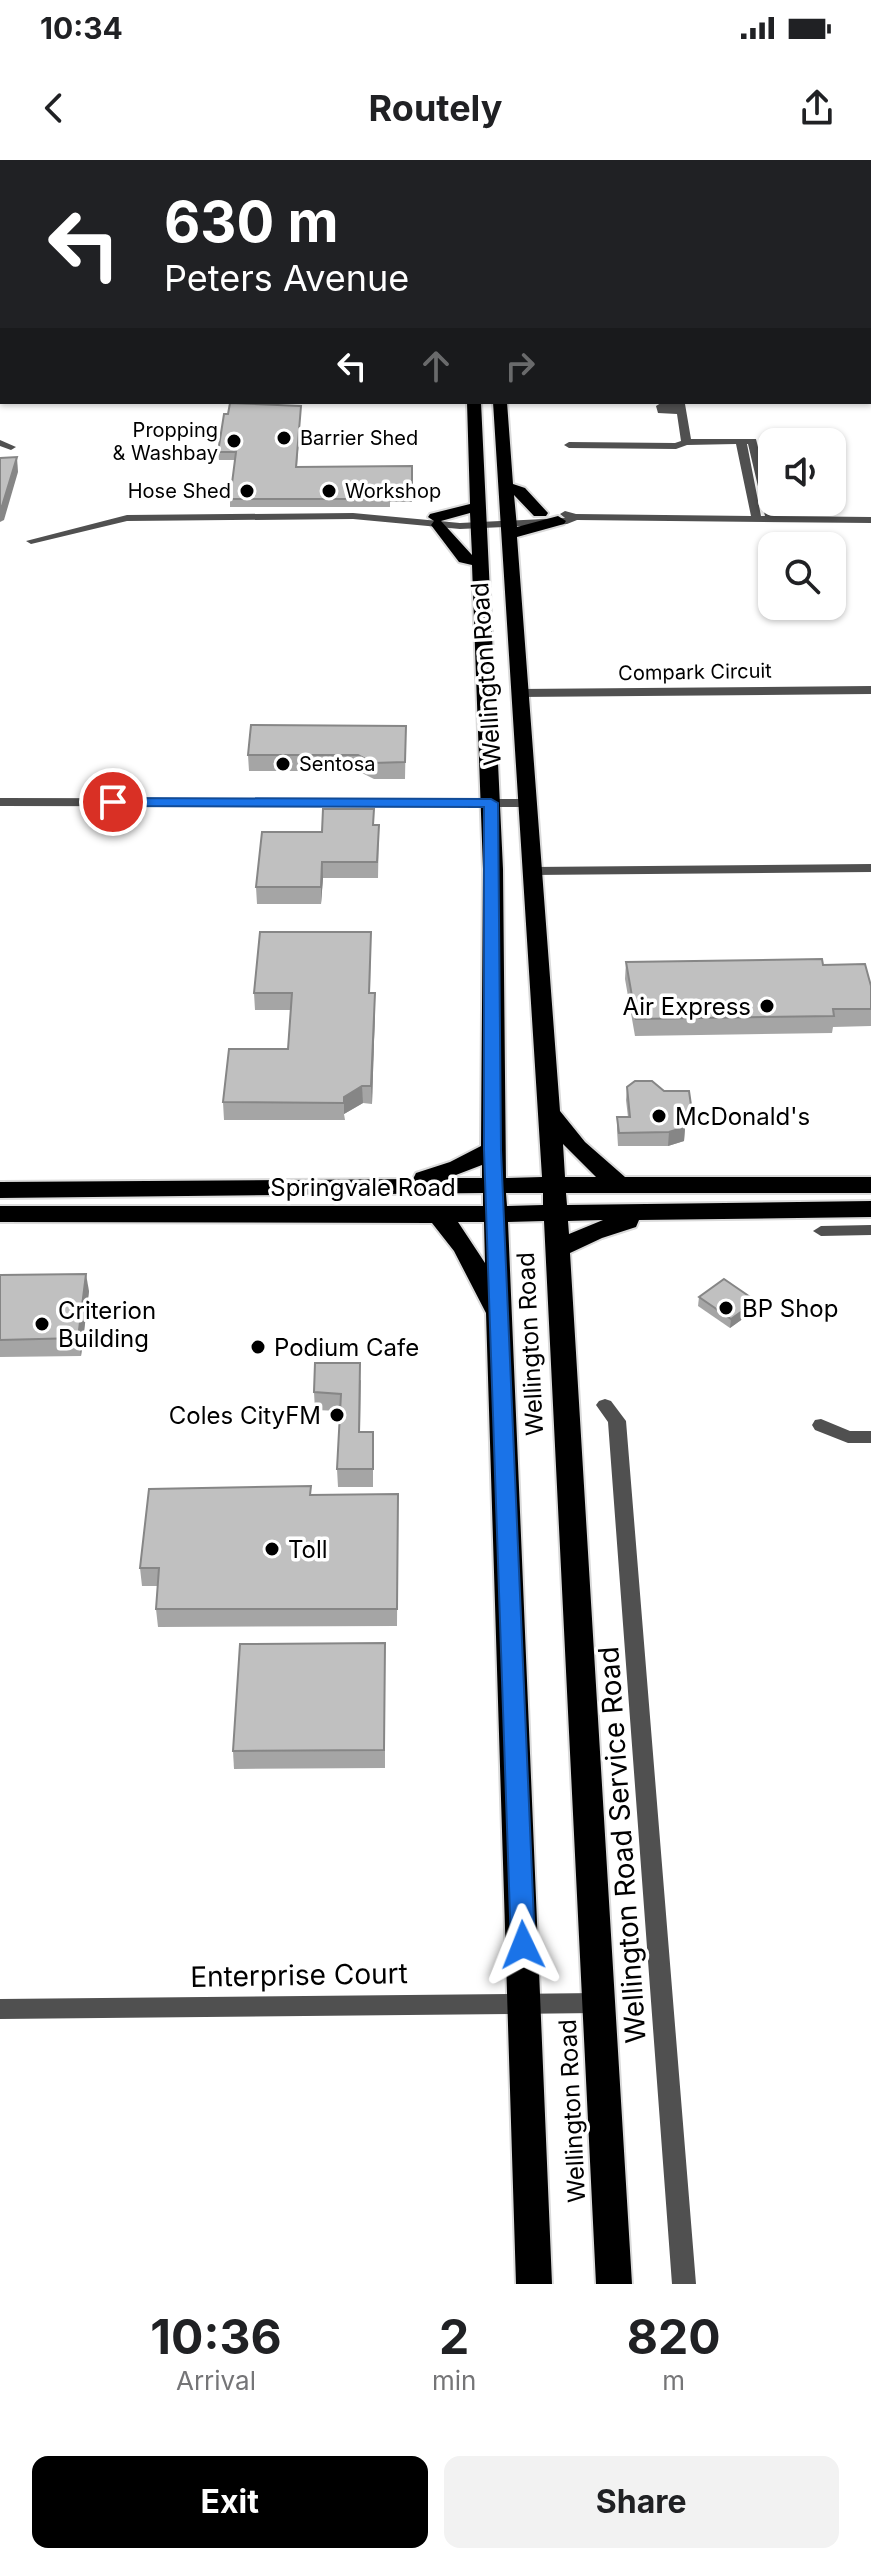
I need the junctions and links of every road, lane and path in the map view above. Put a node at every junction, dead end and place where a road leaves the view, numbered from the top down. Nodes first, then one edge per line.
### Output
1 (474, 404) edge
2 (500, 404) edge
3 (682, 411) dead end
4 (686, 442) junction
5 (741, 442) junction
6 (569, 445) dead end
7 (505, 486) junction
8 (540, 513) junction
9 (477, 516) junction
10 (566, 519) junction
11 (757, 520) junction
12 (771, 520) junction
13 (871, 520) edge
14 (438, 521) junction
15 (508, 523) junction
16 (31, 541) dead end
17 (479, 561) junction
18 (871, 690) edge
19 (519, 693) junction
20 (0, 802) edge
21 (491, 803) junction
22 (527, 803) junction
23 (871, 868) edge
24 (532, 871) junction
25 (549, 1112) junction
26 (493, 1150) junction
27 (619, 1184) junction
28 (554, 1185) junction
29 (871, 1185) edge
30 (398, 1186) junction
31 (494, 1186) junction
32 (0, 1190) edge
33 (871, 1209) edge
34 (0, 1214) edge
35 (496, 1214) junction
36 (555, 1214) junction
37 (641, 1214) junction
38 (439, 1215) junction
39 (824, 1220) junction
40 (871, 1230) edge
41 (558, 1249) junction
42 (500, 1316) junction
43 (605, 1405) dead end
44 (821, 1425) dead end
45 (871, 1437) edge
46 (525, 2003) junction
47 (598, 2003) junction
48 (0, 2009) edge
49 (534, 2284) edge
50 (614, 2284) edge
51 (684, 2284) edge

1 - 9 highway, Wellington Road
2 - 7 highway, Wellington Road
3 - 4 street
4 - 5 street
4 - 6 street
5 - 11 street
5 - 12 street
7 - 8 highway
7 - 15 highway, Wellington Road
8 - 10 street
8 - 15 street
9 - 14 highway
9 - 15 street
9 - 17 highway, Wellington Road
10 - 11 street
10 - 15 highway
11 - 12 street
12 - 13 street
14 - 16 street
14 - 17 highway
15 - 19 highway, Wellington Road
17 - 21 highway, Wellington Road
18 - 19 street, Compark Circuit
19 - 22 highway, Wellington Road
20 - 21 street
21 - 22 street
21 - 26 highway, Wellington Road
22 - 24 highway, Wellington Road
23 - 24 street
24 - 25 highway, Wellington Road
25 - 27 highway
25 - 28 highway, Wellington Road
26 - 30 highway
26 - 31 highway, Wellington Road
27 - 28 highway, Springvale Road
27 - 29 highway, Springvale Road
28 - 31 highway, Springvale Road
28 - 36 highway, Wellington Road
30 - 31 highway, Springvale Road
30 - 32 highway, Springvale Road
31 - 35 highway, Wellington Road
33 - 39 highway, Springvale Road
34 - 38 highway, Springvale Road
35 - 36 highway, Springvale Road
35 - 38 highway, Springvale Road
35 - 42 highway, Wellington Road
36 - 37 highway, Springvale Road
36 - 41 highway, Wellington Road
37 - 39 highway, Springvale Road
37 - 41 highway
38 - 42 highway
39 - 40 street
41 - 47 highway, Wellington Road
42 - 46 highway, Wellington Road
43 - 51 street, Wellington Road Service Road
44 - 45 street
46 - 47 street, Enterprise Court
46 - 48 street, Enterprise Court
46 - 49 highway, Wellington Road
47 - 50 highway, Wellington Road

